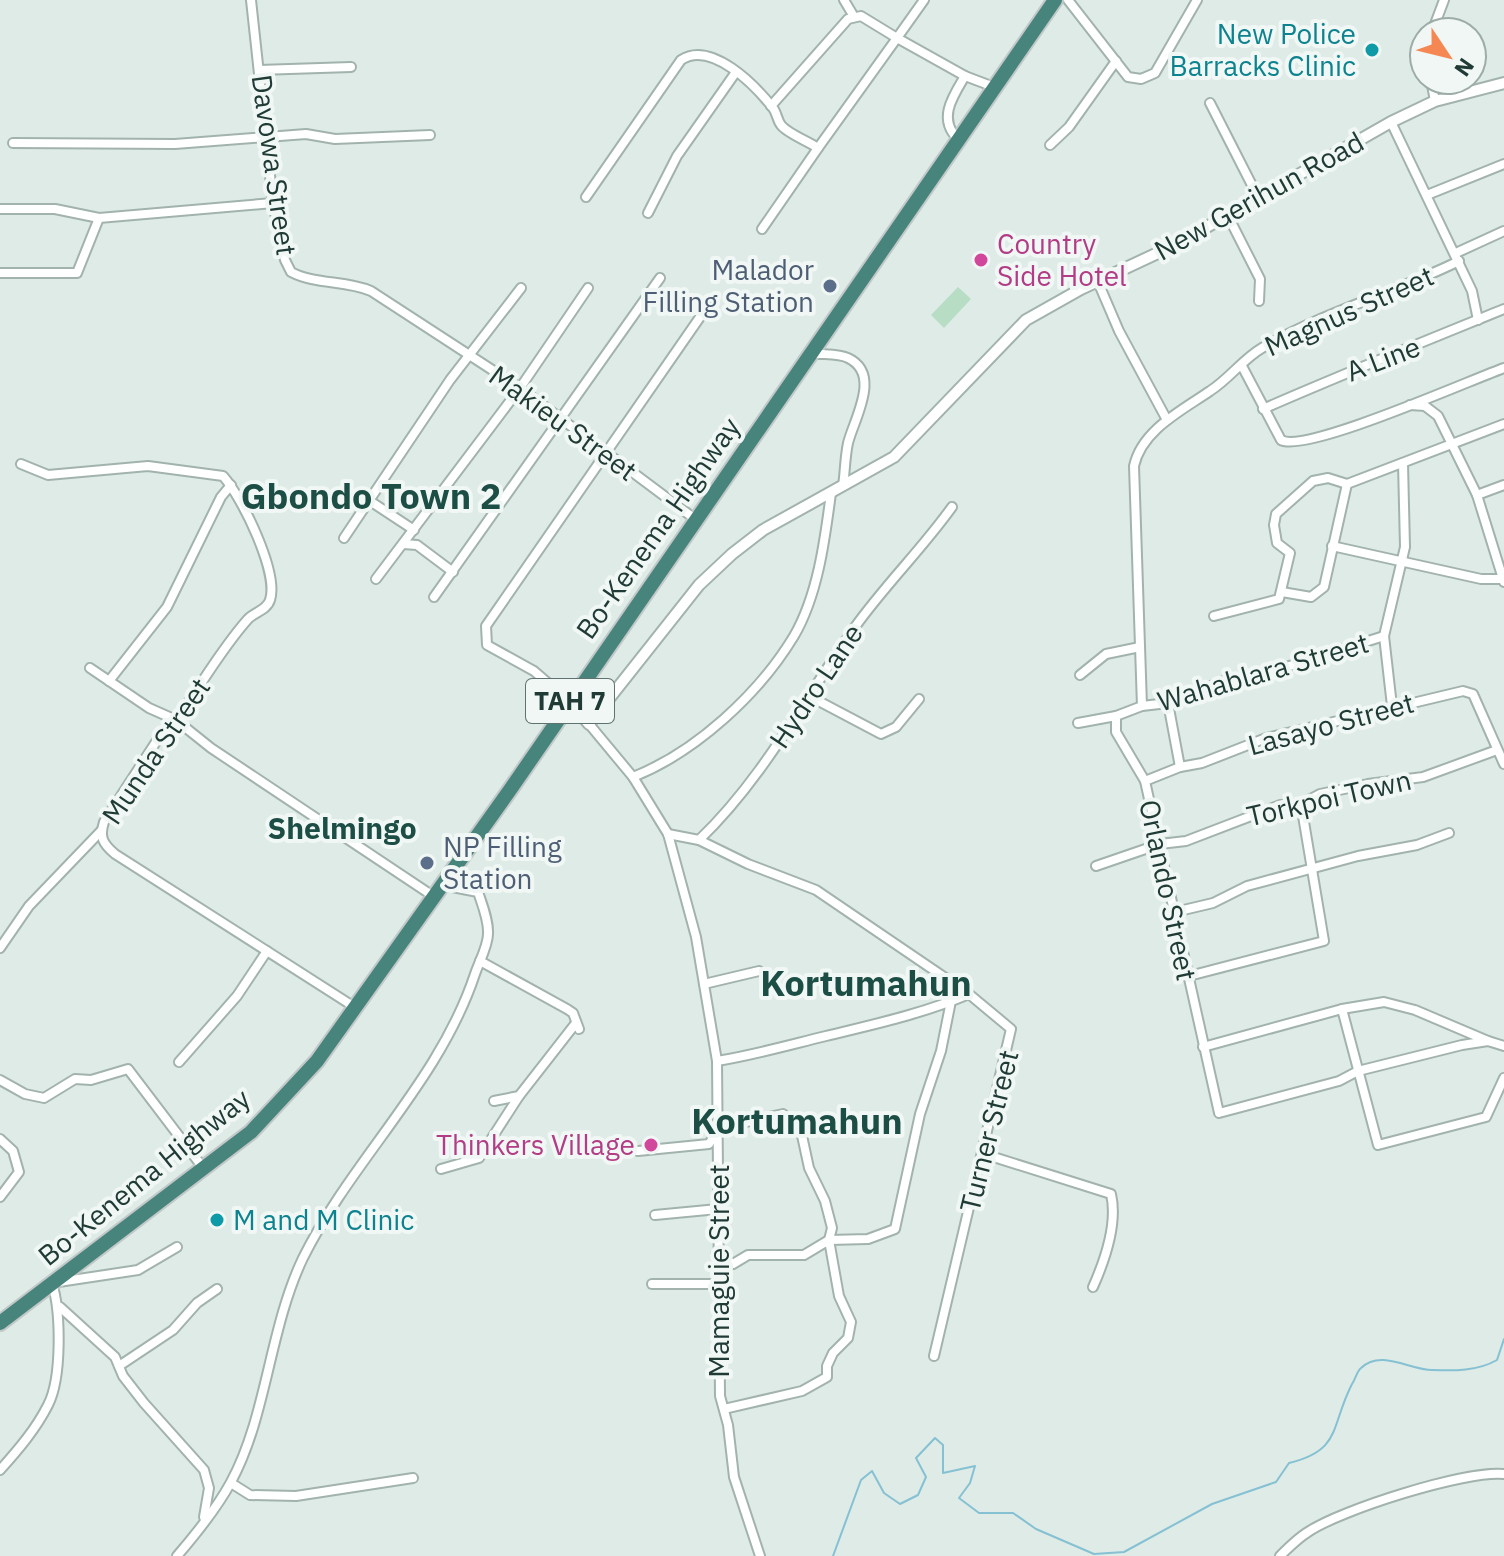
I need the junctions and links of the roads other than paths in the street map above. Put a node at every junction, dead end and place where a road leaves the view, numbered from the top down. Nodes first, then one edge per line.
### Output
1 (251, 0) edge
2 (844, 0) edge
3 (924, 0) edge
4 (1055, 0) edge
5 (1068, 0) edge
6 (1197, 0) edge
7 (853, 15) junction
8 (897, 38) junction
9 (1116, 61) junction
10 (351, 67) dead end
11 (259, 70) junction
12 (736, 72) junction
13 (965, 76) junction
14 (1504, 83) edge
15 (994, 87) junction
16 (1434, 96) edge
17 (1435, 101) junction
18 (1210, 103) dead end
19 (771, 106) junction
20 (1391, 122) junction
21 (430, 135) dead end
22 (265, 138) junction
23 (958, 139) junction
24 (13, 143) dead end
25 (1050, 145) dead end
26 (818, 148) junction
27 (1504, 164) edge
28 (1427, 195) junction
29 (586, 197) dead end
30 (1259, 199) junction
31 (273, 203) junction
32 (0, 209) edge
33 (648, 213) dead end
34 (1228, 216) junction
35 (99, 218) junction
36 (762, 229) dead end
37 (1504, 231) edge
38 (1457, 257) junction
39 (0, 273) edge
40 (660, 278) dead end
41 (1098, 282) junction
42 (521, 288) dead end
43 (588, 288) dead end
44 (1259, 301) dead end
45 (707, 307) dead end
46 (1504, 309) edge
47 (1478, 320) junction
48 (811, 353) junction
49 (469, 356) junction
50 (1242, 366) junction
51 (1504, 368) edge
52 (520, 388) junction
53 (1404, 405) junction
54 (1263, 409) junction
55 (563, 419) junction
56 (1167, 420) junction
57 (1504, 424) edge
58 (1451, 444) junction
59 (605, 452) junction
60 (1403, 463) junction
61 (21, 464) dead end
62 (1347, 484) junction
63 (231, 485) junction
64 (1504, 485) edge
65 (843, 486) junction
66 (831, 493) junction
67 (1477, 495) junction
68 (370, 501) junction
69 (952, 507) dead end
70 (695, 519) junction
71 (414, 530) junction
72 (344, 538) dead end
73 (1504, 542) edge
74 (403, 544) junction
75 (1332, 546) junction
76 (1494, 546) junction
77 (1401, 563) junction
78 (453, 572) junction
79 (376, 579) dead end
80 (1504, 581) edge
81 (1282, 592) junction
82 (434, 597) dead end
83 (1214, 616) dead end
84 (1384, 636) junction
85 (1140, 647) junction
86 (90, 668) dead end
87 (1080, 675) dead end
88 (109, 681) junction
89 (809, 696) junction
90 (919, 699) dead end
91 (570, 702) junction
92 (1168, 703) junction
93 (1142, 706) junction
94 (1392, 706) junction
95 (1116, 716) junction
96 (176, 720) junction
97 (1078, 723) dead end
98 (589, 724) junction
99 (1497, 750) junction
100 (1504, 764) edge
101 (1180, 767) junction
102 (633, 777) junction
103 (1145, 781) junction
104 (1301, 804) junction
105 (101, 830) junction
106 (1449, 833) dead end
107 (668, 834) junction
108 (699, 840) junction
109 (1160, 844) junction
110 (1096, 866) dead end
111 (1311, 871) junction
112 (437, 890) junction
113 (1175, 912) junction
114 (0, 948) edge
115 (267, 951) junction
116 (480, 961) junction
117 (759, 971) dead end
118 (1189, 976) junction
119 (704, 984) junction
120 (969, 994) junction
121 (951, 1001) junction
122 (356, 1008) junction
123 (1342, 1009) junction
124 (1488, 1041) junction
125 (1504, 1046) edge
126 (1203, 1047) junction
127 (717, 1061) junction
128 (179, 1062) dead end
129 (1358, 1071) junction
130 (1504, 1078) edge
131 (0, 1080) edge
132 (519, 1096) junction
133 (494, 1101) dead end
134 (719, 1128) junction
135 (0, 1139) edge
136 (638, 1151) dead end
137 (984, 1154) junction
138 (204, 1169) junction
139 (441, 1169) dead end
140 (0, 1197) edge
141 (718, 1209) junction
142 (655, 1215) dead end
143 (829, 1240) junction
144 (177, 1247) dead end
145 (716, 1254) junction
146 (52, 1283) junction
147 (652, 1284) dead end
148 (717, 1284) junction
149 (1093, 1287) dead end
150 (217, 1289) dead end
151 (60, 1307) junction
152 (0, 1323) edge
153 (934, 1356) dead end
154 (119, 1366) junction
155 (724, 1409) junction
156 (0, 1470) edge
157 (1504, 1474) edge
158 (413, 1478) dead end
159 (231, 1483) junction
160 (203, 1521) junction
161 (177, 1556) edge
162 (760, 1556) edge
163 (1280, 1556) edge

1 - 11 street, Davowa Street
2 - 7 street
3 - 8 street
4 - 15 highway, Bo-Kenema Highway / TAH 7
5 - 9 street
6 - 9 street
7 - 8 street
7 - 19 street
8 - 13 street
8 - 26 street
9 - 25 street
10 - 11 street
11 - 22 street, Davowa Street
12 - 19 street
12 - 29 street
12 - 33 street
13 - 15 street
13 - 23 street
14 - 17 street, New Gerihun Road
15 - 23 highway, Bo-Kenema Highway / TAH 7
16 - 17 street
17 - 20 street, New Gerihun Road
18 - 30 street
19 - 26 street
20 - 28 street
20 - 30 street, New Gerihun Road
21 - 22 street
22 - 24 street
22 - 31 street, Davowa Street
23 - 48 highway, Bo-Kenema Highway / TAH 7
26 - 36 street
27 - 28 street
28 - 38 street
30 - 34 street, New Gerihun Road
31 - 35 street
31 - 49 street, Davowa Street
32 - 35 street
34 - 41 street, New Gerihun Road
34 - 44 street
35 - 39 street
37 - 38 street, Magnus Street
38 - 47 street
38 - 50 street, Magnus Street
40 - 55 street
41 - 56 street
41 - 65 street, New Gerihun Road
42 - 49 street
43 - 52 street
45 - 59 street
46 - 47 street, A Line
47 - 54 street, A Line
48 - 65 street
48 - 70 highway, Bo-Kenema Highway / TAH 7
49 - 52 street, Makieu Street
49 - 68 street
50 - 54 street
50 - 56 street, Magnus Street
51 - 53 street
52 - 55 street, Makieu Street
52 - 71 street
53 - 54 street
53 - 58 street
55 - 59 street, Makieu Street
55 - 78 street
56 - 85 street
57 - 58 street
58 - 60 street
58 - 67 street
59 - 70 street, Makieu Street
59 - 91 street
60 - 62 street
60 - 77 street
61 - 63 street
62 - 75 street
62 - 81 street
63 - 88 street
63 - 96 street, Munda Street
64 - 67 street
65 - 66 street, New Gerihun Road
66 - 98 street, New Gerihun Road
66 - 102 street
67 - 76 street
68 - 71 street
68 - 72 street
69 - 89 street, Hydro Lane
70 - 91 highway, Bo-Kenema Highway / TAH 7
71 - 74 street
73 - 76 street
74 - 78 street
74 - 79 street
75 - 77 street
75 - 81 street
76 - 80 street
77 - 80 street
77 - 84 street
78 - 82 street
81 - 83 street
84 - 92 street, Wahablara Street
84 - 94 street
85 - 87 street
85 - 93 street
86 - 88 street
88 - 96 street
89 - 90 street
89 - 108 street, Hydro Lane
91 - 98 street
91 - 112 highway, Bo-Kenema Highway / TAH 7
92 - 93 street, Wahablara Street
92 - 101 street
93 - 95 street
94 - 99 street, Lasayo Street
94 - 101 street, Lasayo Street
95 - 97 street
95 - 103 street, Orlando Street
96 - 105 street, Munda Street
96 - 112 street
98 - 102 street, Mamaguie Street
99 - 100 street, Lasayo Street
99 - 104 street, Torkpoi Town
101 - 103 street, Lasayo Street
102 - 107 street, Mamaguie Street
103 - 109 street, Orlando Street
104 - 109 street, Torkpoi Town
104 - 111 street
105 - 114 street
105 - 115 street, Munda Street
106 - 111 street
107 - 108 street
107 - 119 street, Mamaguie Street
108 - 120 street, Turner Street
109 - 110 street, Torkpoi Town
109 - 113 street, Orlando Street
111 - 113 street
111 - 118 street
112 - 116 street
112 - 122 highway, Bo-Kenema Highway / TAH 7
113 - 118 street, Orlando Street
115 - 122 street, Munda Street
115 - 128 street
116 - 132 street
116 - 159 street
117 - 119 street
118 - 126 street, Orlando Street
119 - 127 street, Mamaguie Street
120 - 121 street
120 - 137 street, Turner Street
121 - 127 street
121 - 143 street
122 - 138 highway, Bo-Kenema Highway / TAH 7
123 - 124 street
123 - 126 street
123 - 129 street
124 - 125 street
124 - 129 street
126 - 129 street, Orlando Street
127 - 134 street, Mamaguie Street
129 - 130 street
131 - 138 street
132 - 133 street
132 - 139 street
134 - 136 street
134 - 141 street, Mamaguie Street
134 - 143 street
135 - 140 street
137 - 149 street
137 - 153 street, Turner Street
138 - 146 highway, Bo-Kenema Highway / TAH 7
141 - 142 street
141 - 145 street, Mamaguie Street
143 - 145 street
143 - 155 street
144 - 146 street
145 - 148 street, Mamaguie Street
146 - 151 street
146 - 152 highway, Bo-Kenema Highway / TAH 7
147 - 148 street
148 - 155 street, Mamaguie Street
150 - 154 street
151 - 154 street
151 - 156 street
154 - 160 street
155 - 162 street, Mamaguie Street
157 - 163 street
158 - 159 street
159 - 160 street
160 - 161 street

